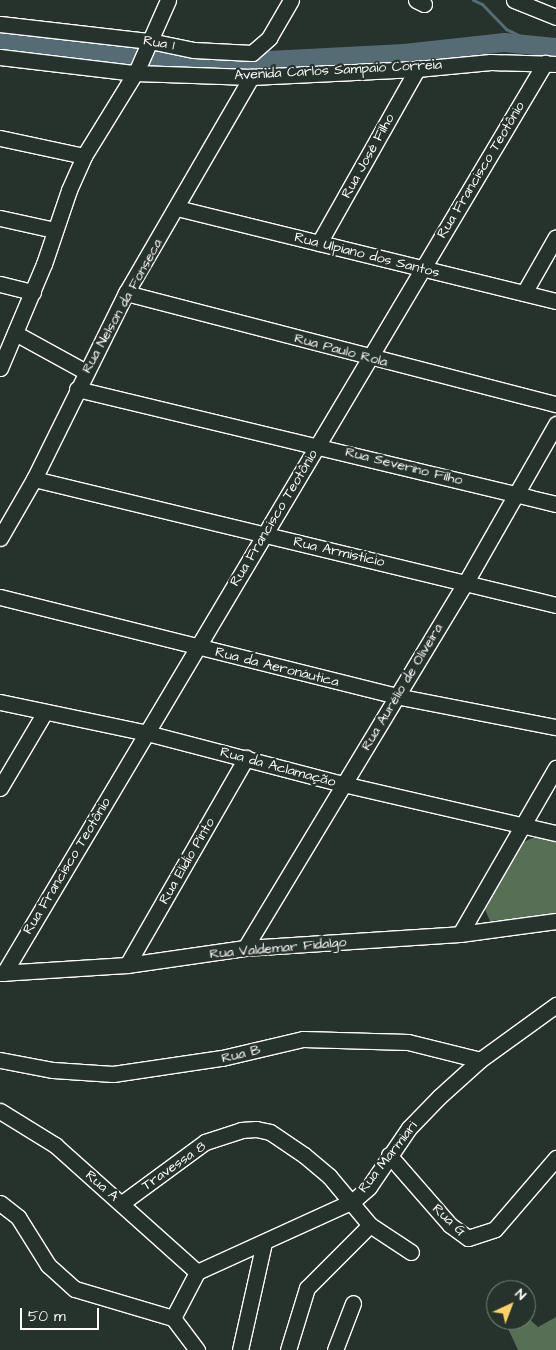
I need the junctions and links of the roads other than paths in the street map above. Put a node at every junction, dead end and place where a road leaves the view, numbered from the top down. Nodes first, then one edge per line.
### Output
1 (168, 0) edge
2 (291, 0) edge
3 (514, 0) edge
4 (556, 16) edge
5 (0, 24) edge
6 (149, 43) junction
7 (0, 57) edge
8 (551, 63) edge
9 (417, 69) junction
10 (136, 71) junction
11 (251, 77) junction
12 (0, 138) edge
13 (84, 156) junction
14 (177, 208) junction
15 (0, 218) edge
16 (54, 230) junction
17 (556, 237) edge
18 (319, 243) junction
19 (422, 269) junction
20 (0, 284) edge
21 (33, 292) junction
22 (126, 293) junction
23 (524, 293) junction
24 (556, 301) edge
25 (16, 333) junction
26 (4, 351) edge
27 (369, 357) junction
28 (0, 368) edge
29 (86, 372) junction
30 (77, 389) junction
31 (556, 404) edge
32 (556, 424) edge
33 (318, 444) junction
34 (34, 479) junction
35 (516, 494) junction
36 (556, 504) edge
37 (266, 534) junction
38 (0, 538) edge
39 (466, 582) junction
40 (0, 597) edge
41 (556, 605) edge
42 (197, 647) junction
43 (396, 696) junction
44 (0, 702) edge
45 (45, 712) junction
46 (556, 727) edge
47 (147, 733) junction
48 (246, 758) junction
49 (556, 768) edge
50 (343, 784) junction
51 (0, 788) edge
52 (522, 826) junction
53 (556, 833) edge
54 (556, 921) edge
55 (460, 934) junction
56 (245, 948) junction
57 (127, 964) junction
58 (2, 973) edge
59 (556, 1005) edge
60 (0, 1060) edge
61 (480, 1060) junction
62 (0, 1111) edge
63 (389, 1155) junction
64 (556, 1158) edge
65 (353, 1201) junction
66 (0, 1203) edge
67 (122, 1203) junction
68 (370, 1225) junction
69 (264, 1243) junction
70 (411, 1252) dead end
71 (197, 1272) junction
72 (353, 1303) dead end
73 (173, 1318) junction
74 (197, 1350) edge
75 (240, 1350) edge
76 (288, 1350) edge
77 (335, 1350) edge

1 - 6 street
2 - 6 street, Rua 1
3 - 4 street
5 - 6 street, Rua 1
6 - 10 street
7 - 10 street, Avenida Carlos Sampaio Correia
8 - 9 street, Avenida Carlos Sampaio Correia
8 - 19 street, Rua Francisco Teotônio
9 - 11 street, Avenida Carlos Sampaio Correia
9 - 18 street, Rua José Filho
10 - 11 street, Avenida Carlos Sampaio Correia
10 - 13 street
11 - 14 street, Rua Nelson da Fonseca
12 - 13 street
13 - 16 street
14 - 18 street, Rua Ulpiano dos Santos
14 - 22 street, Rua Nelson da Fonseca
15 - 16 street
16 - 21 street
17 - 23 street
18 - 19 street, Rua Ulpiano dos Santos
19 - 23 street, Rua Ulpiano dos Santos
19 - 27 street, Rua Francisco Teotônio
20 - 21 street
21 - 25 street
22 - 27 street, Rua Paulo Rola
22 - 29 street, Rua Nelson da Fonseca
23 - 24 street, Rua Ulpiano dos Santos
25 - 26 street
25 - 29 street
26 - 28 street
27 - 31 street, Rua Paulo Rola
27 - 33 street, Rua Francisco Teotônio
29 - 30 street, Rua Nelson da Fonseca
30 - 33 street, Rua Severino Filho
30 - 34 street, Rua Nelson da Fonseca
32 - 35 street, Rua Aurélio de Oliveira
33 - 35 street, Rua Severino Filho
33 - 37 street, Rua Francisco Teotônio
34 - 37 street, Rua Armistício
34 - 38 street, Rua Nelson da Fonseca
35 - 36 street, Rua Severino Filho
35 - 39 street, Rua Aurélio de Oliveira
37 - 39 street, Rua Armistício
37 - 42 street, Rua Francisco Teotônio
39 - 41 street, Rua Armistício
39 - 43 street, Rua Aurélio de Oliveira
40 - 42 street, Rua da Aeronáutica
42 - 43 street, Rua da Aeronáutica
42 - 47 street, Rua Francisco Teotônio
43 - 46 street, Rua da Aeronáutica
43 - 50 street, Rua Aurélio de Oliveira
44 - 45 street, Rua da Aclamação
45 - 47 street, Rua da Aclamação
45 - 51 street
47 - 48 street, Rua da Aclamação
47 - 58 street, Rua Francisco Teotônio
48 - 50 street, Rua da Aclamação
48 - 57 street, Rua Elidio Pinto
49 - 52 street
50 - 52 street, Rua da Aclamação
50 - 56 street, Rua Aurélio de Oliveira
52 - 53 street, Rua da Aclamação
52 - 55 street
54 - 55 street, Rua Valdemar Fidalgo
55 - 56 street, Rua Valdemar Fidalgo
56 - 57 street, Rua Valdemar Fidalgo
57 - 58 street, Rua Valdemar Fidalgo
59 - 61 street, Rua Marmiari
60 - 61 street, Rua B
61 - 63 street, Rua Marmiari
62 - 67 street, Rua A
63 - 64 street, Rua G
63 - 65 street, Rua Marmiari
65 - 67 street, Travessa 8
65 - 68 street, Travessa 8
65 - 69 street, Rua Marmiari
66 - 73 street
67 - 71 street, Rua A
68 - 70 street
68 - 76 street
69 - 71 street, Rua Marmiari
69 - 75 street
71 - 73 street
72 - 77 street
73 - 74 street

